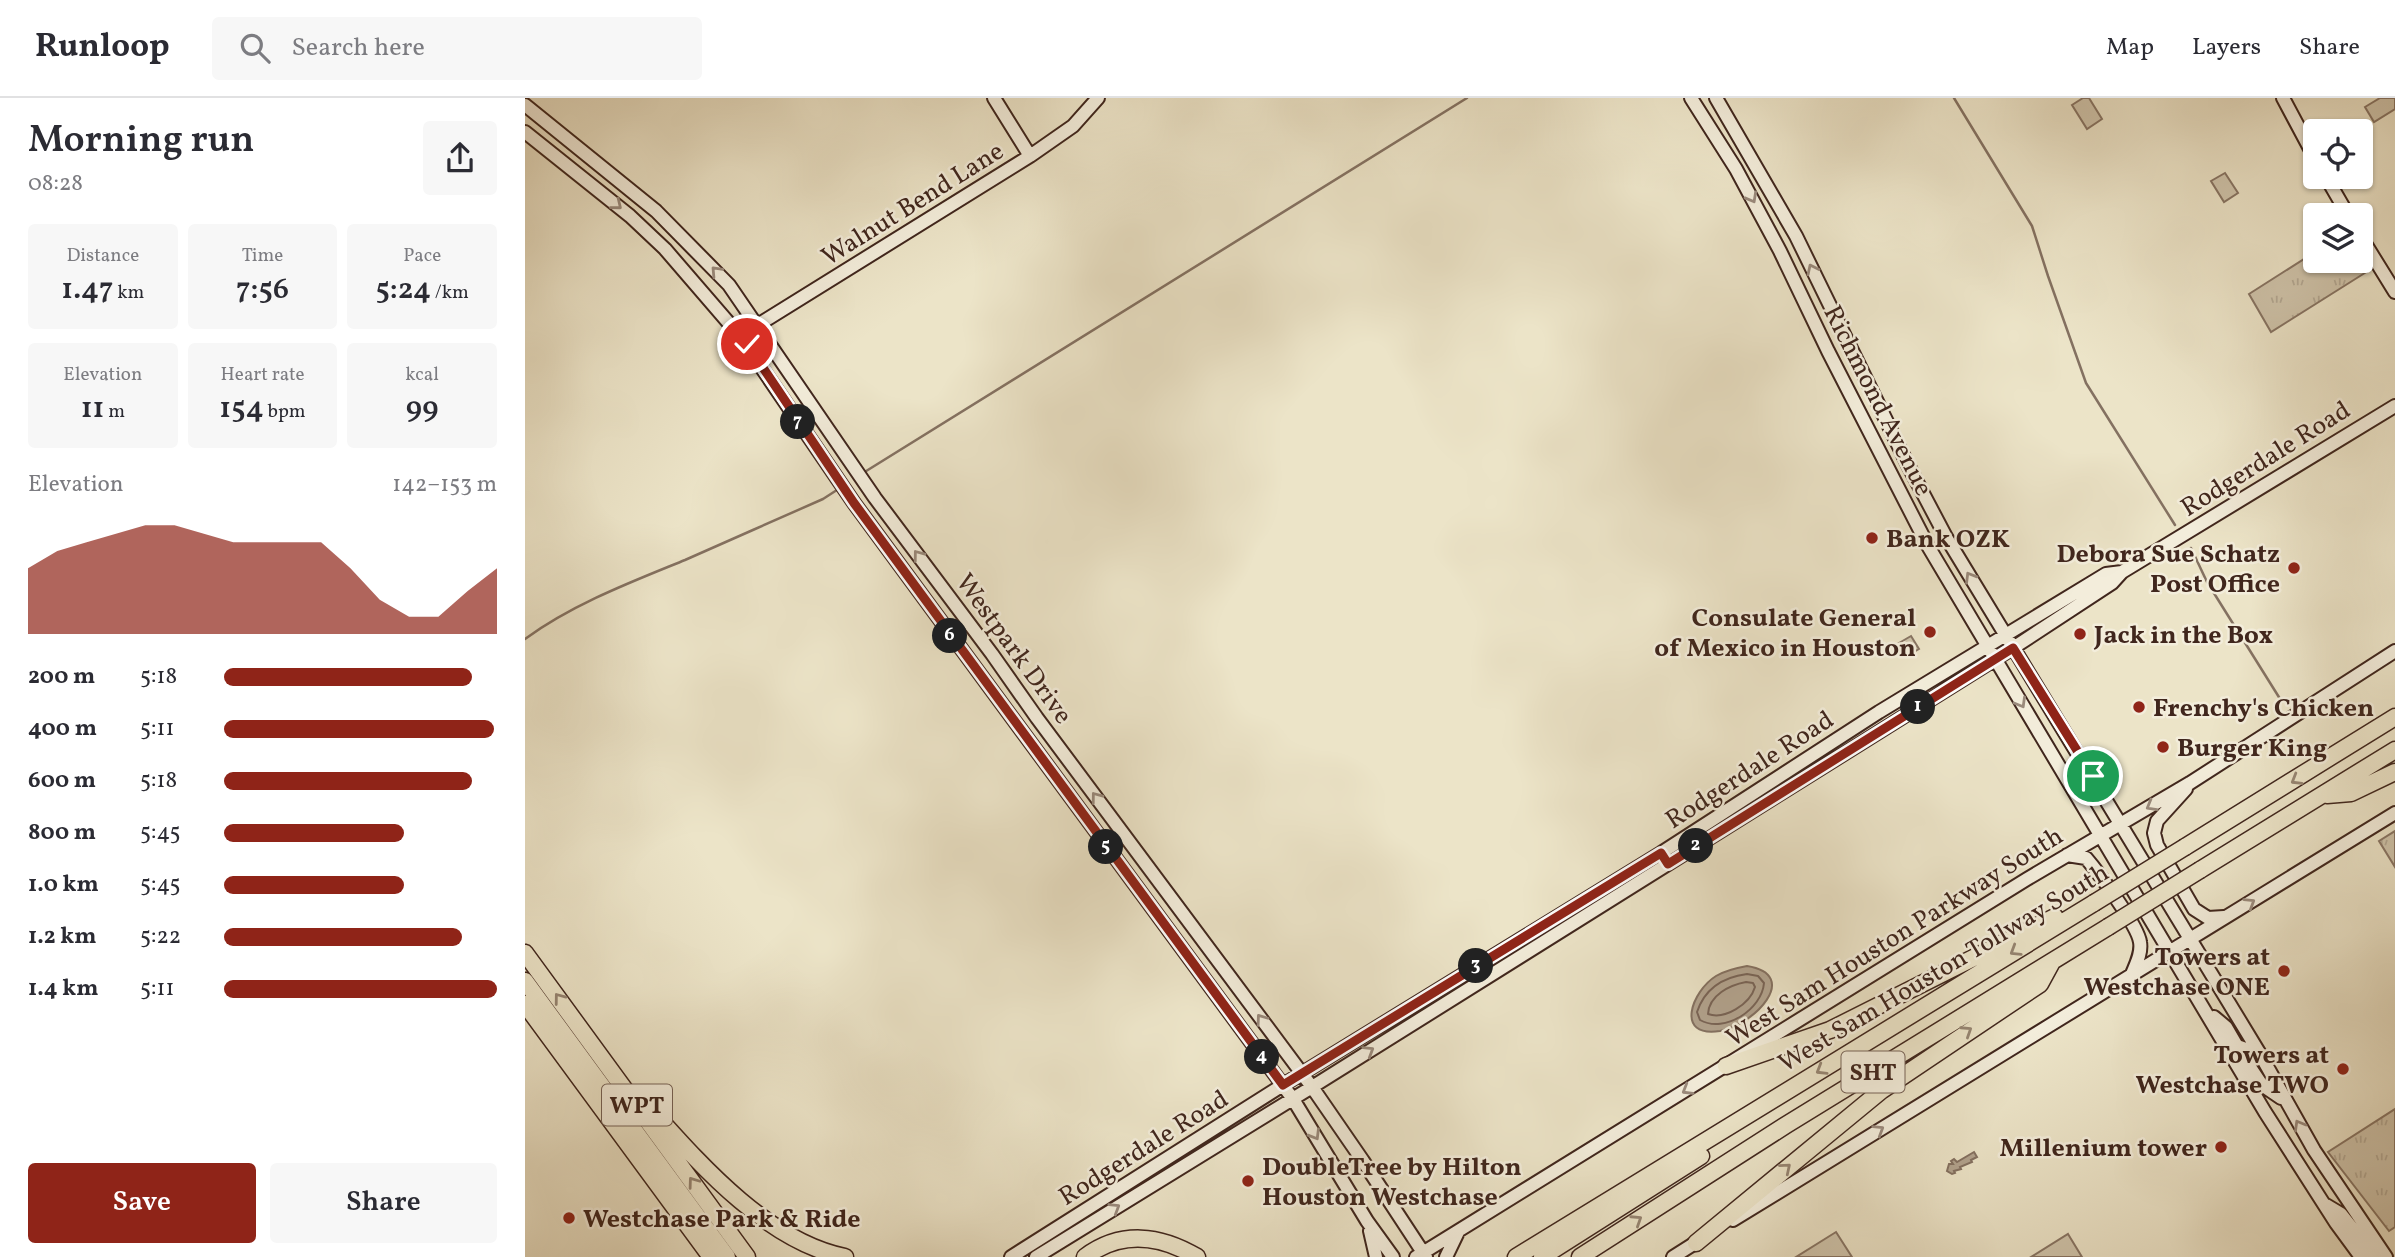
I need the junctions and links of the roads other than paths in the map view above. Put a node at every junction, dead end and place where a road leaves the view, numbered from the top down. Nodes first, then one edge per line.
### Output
1 (994, 98) edge
2 (1098, 98) edge
3 (1691, 98) edge
4 (1716, 98) edge
5 (2283, 98) edge
6 (525, 105) edge
7 (525, 132) edge
8 (2303, 136) edge
9 (1030, 156) junction
10 (1756, 164) junction
11 (601, 166) junction
12 (1736, 169) junction
13 (588, 182) junction
14 (680, 234) junction
15 (665, 249) junction
16 (2373, 256) edge
17 (2395, 292) edge
18 (1826, 296) junction
19 (1806, 307) junction
20 (758, 325) junction
21 (740, 335) junction
22 (2395, 406) edge
23 (1885, 418) junction
24 (1867, 427) junction
25 (1945, 537) junction
26 (1928, 546) junction
27 (2122, 572) junction
28 (2005, 635) junction
29 (1988, 646) junction
30 (2013, 648) junction
31 (2395, 651) edge
32 (1995, 659) junction
33 (1879, 712) junction
34 (2395, 717) edge
35 (1884, 728) junction
36 (2395, 750) edge
37 (2395, 772) edge
38 (2190, 783) junction
39 (1753, 794) junction
40 (2321, 796) junction
41 (1761, 806) junction
42 (2395, 813) edge
43 (2121, 823) junction
44 (2100, 836) junction
45 (2067, 855) junction
46 (1664, 858) junction
47 (2093, 901) junction
48 (2227, 916) junction
49 (1546, 923) junction
50 (1553, 935) junction
51 (2191, 940) junction
52 (2171, 952) junction
53 (525, 953) edge
54 (2052, 961) junction
55 (2132, 974) junction
56 (525, 981) edge
57 (1442, 987) junction
58 (1450, 999) junction
59 (525, 1004) edge
60 (2206, 1010) junction
61 (595, 1047) junction
62 (2260, 1054) junction
63 (2234, 1057) junction
64 (1725, 1066) junction
65 (1302, 1074) junction
66 (1283, 1085) junction
67 (1312, 1087) junction
68 (1293, 1098) junction
69 (1774, 1099) junction
70 (2284, 1100) junction
71 (2323, 1203) junction
72 (1078, 1214) junction
73 (1367, 1221) junction
74 (1085, 1227) junction
75 (1458, 1232) junction
76 (1696, 1243) junction
77 (2395, 1244) edge
78 (1422, 1256) edge
79 (2382, 1256) edge
80 (711, 1257) edge
81 (727, 1257) edge
82 (747, 1257) edge
83 (845, 1257) edge
84 (1011, 1257) edge
85 (1036, 1257) edge
86 (1085, 1257) edge
87 (1197, 1257) edge
88 (1376, 1257) edge
89 (1393, 1257) edge
90 (1446, 1257) edge
91 (1516, 1257) edge
92 (1542, 1257) edge
93 (1580, 1257) edge
94 (1673, 1257) edge
95 (2361, 1257) edge

1 - 9 main road
2 - 9 main road, Walnut Bend Lane
3 - 12 main road, Richmond Avenue
4 - 10 main road, Richmond Avenue
5 - 8 main road
6 - 11 main road, Westpark Drive
7 - 13 main road, Westpark Drive
9 - 20 main road, Walnut Bend Lane
10 - 12 main road
18 -> 10 main road, Richmond Avenue
11 - 13 main road
11 - 14 main road, Westpark Drive
12 -> 19 main road, Richmond Avenue
13 -> 15 main road, Westpark Drive
14 - 15 main road
20 -> 14 main road, Westpark Drive
15 - 21 main road, Westpark Drive
16 - 17 main road
18 - 19 main road
18 - 23 main road, Richmond Avenue
19 - 24 main road, Richmond Avenue
20 - 21 main road, Walnut Bend Lane
65 -> 20 main road, Westpark Drive
21 - 66 main road, Westpark Drive
22 - 27 main road, Rodgerdale Road
23 - 24 main road
23 - 25 main road, Richmond Avenue
24 - 26 main road, Richmond Avenue
25 - 26 main road
28 -> 25 main road, Richmond Avenue
26 - 29 main road, Richmond Avenue
27 - 28 main road, Rodgerdale Road
27 - 30 main road, Rodgerdale Road
28 - 29 main road, Rodgerdale Road
28 - 30 main road, Richmond Avenue
29 - 32 main road, Richmond Avenue
29 - 33 main road, Rodgerdale Road
30 - 32 main road, Rodgerdale Road
30 - 43 main road, Richmond Avenue
31 - 38 main road, West Sam Houston Parkway South
32 - 35 main road, Rodgerdale Road
32 -> 44 main road, Richmond Avenue
33 - 35 main road
33 - 39 main road, Rodgerdale Road
34 -> 47 highway, West Sam Houston Tollway South, bridge
35 - 41 main road, Rodgerdale Road
36 - 40 highway, West Sam Houston Tollway South / SHT
37 - 40 highway
38 -> 43 main road, West Sam Houston Parkway South
38 - 48 main road
39 - 41 main road
39 - 46 main road, Rodgerdale Road
40 - 54 highway, West Sam Houston Tollway South / SHT, bridge
41 - 46 main road, Rodgerdale Road
48 -> 42 main road
43 - 44 main road, West Sam Houston Parkway South
43 - 51 main road, Richmond Avenue
44 - 45 main road, West Sam Houston Parkway South
44 - 52 main road, Richmond Avenue
45 - 55 main road
45 - 64 main road, West Sam Houston Parkway South
46 - 49 main road, Rodgerdale Road
46 - 50 main road, Rodgerdale Road
47 - 64 highway
47 -> 69 highway, West Sam Houston Tollway South / SHT
48 - 51 main road
49 - 50 main road
49 - 57 main road, Rodgerdale Road
50 - 58 main road, Rodgerdale Road
51 - 52 main road
51 - 62 main road, Richmond Avenue
52 - 55 main road
52 - 60 main road, Richmond Avenue
61 -> 53 highway, WPT
76 -> 54 highway
93 -> 54 highway, West Sam Houston Tollway South / SHT
76 -> 55 main road
56 - 81 highway, WPT
57 - 58 main road
57 - 65 main road, Rodgerdale Road
67 -> 58 main road, Rodgerdale Road
59 - 80 highway
60 - 62 main road
60 - 63 main road, Richmond Avenue
82 -> 61 highway, WPT
61 - 83 highway
62 - 70 main road, Richmond Avenue
63 - 70 main road
63 - 71 main road, Richmond Avenue
64 -> 75 main road, West Sam Houston Parkway South
65 - 66 main road, Rodgerdale Road
65 - 67 main road, Westpark Drive
66 - 68 main road, Westpark Drive
66 - 72 main road, Rodgerdale Road
67 - 68 main road, Rodgerdale Road
67 - 78 main road, Westpark Drive
68 -> 73 main road, Westpark Drive
74 -> 68 main road, Rodgerdale Road
69 - 91 highway, West Sam Houston Tollway South / SHT
69 - 92 highway
79 -> 70 main road, Richmond Avenue
71 - 79 main road
71 - 95 main road, Richmond Avenue
72 - 74 main road
72 - 84 main road, Rodgerdale Road
73 - 88 main road
73 - 89 main road, Westpark Drive
74 - 85 main road, Rodgerdale Road
75 - 78 main road, West Sam Houston Parkway South
75 - 90 main road
76 - 94 main road
77 - 79 main road
86 - 87 highway

